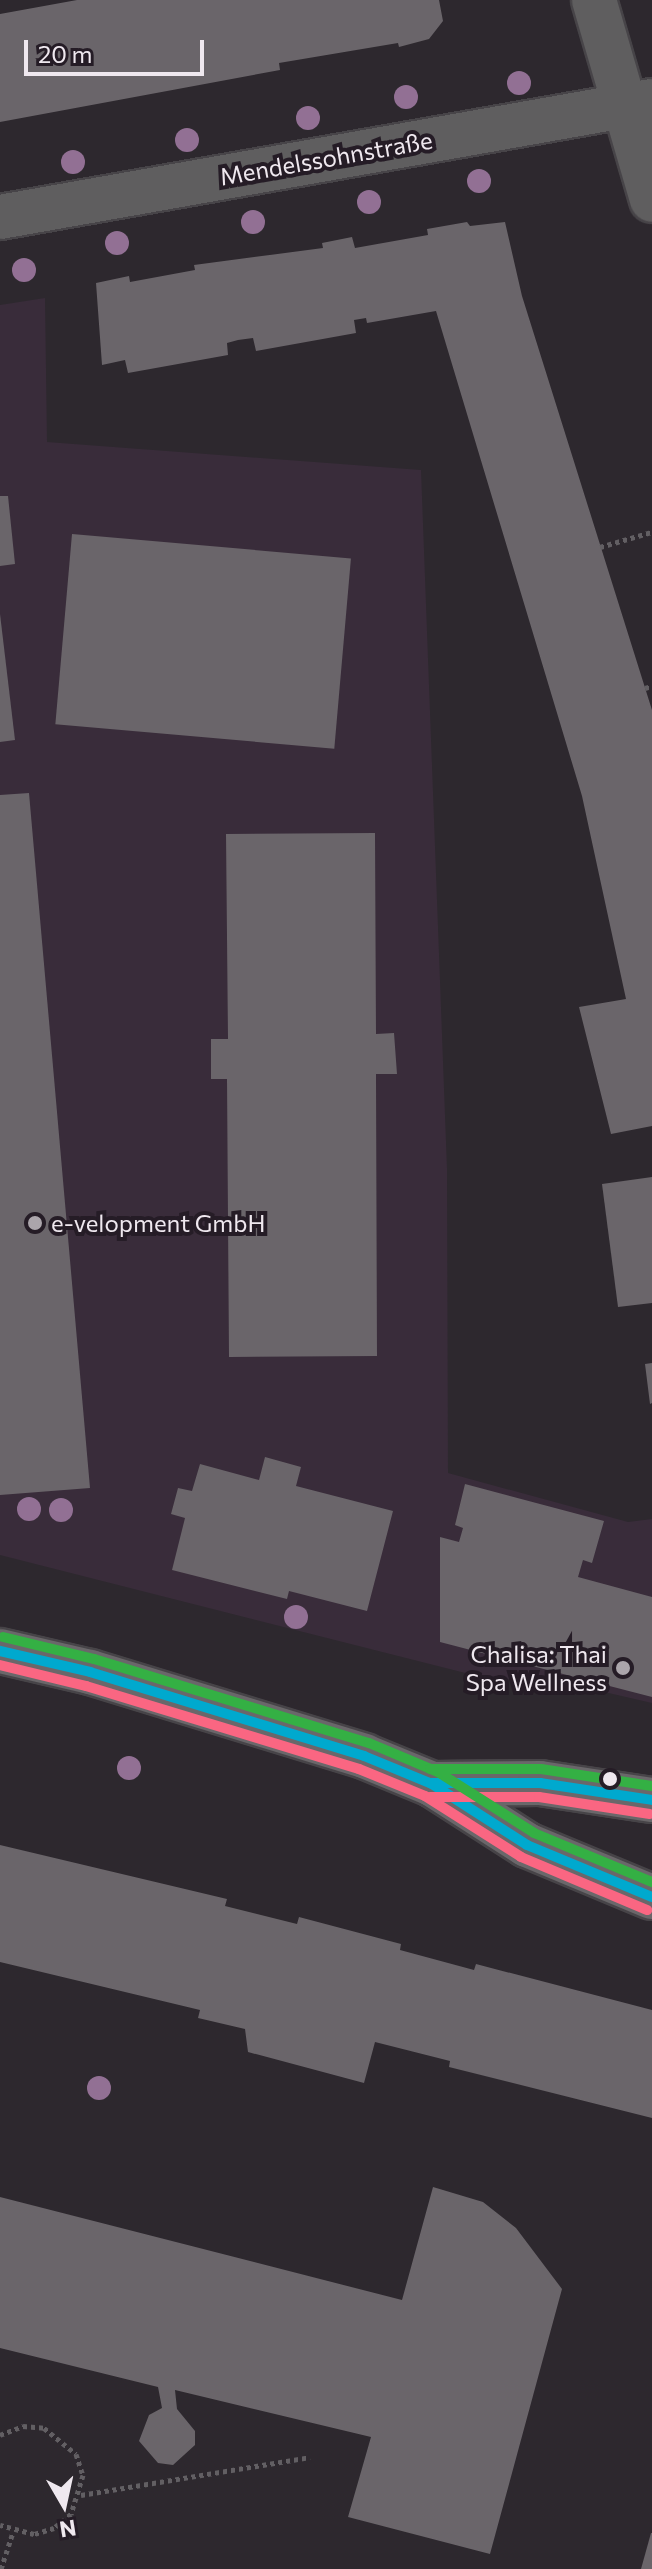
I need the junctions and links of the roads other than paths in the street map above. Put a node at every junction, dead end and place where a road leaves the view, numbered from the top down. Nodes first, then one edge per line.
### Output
1 (594, 0) edge
2 (637, 103) edge
3 (652, 200) edge
4 (0, 217) edge
5 (0, 1651) edge
6 (432, 1784) junction
7 (652, 1800) edge
8 (652, 1897) edge

1 - 2 street
2 - 3 street
2 - 4 street, Mendelssohnstraße
5 - 6 main road
6 - 7 main road
6 - 8 main road

